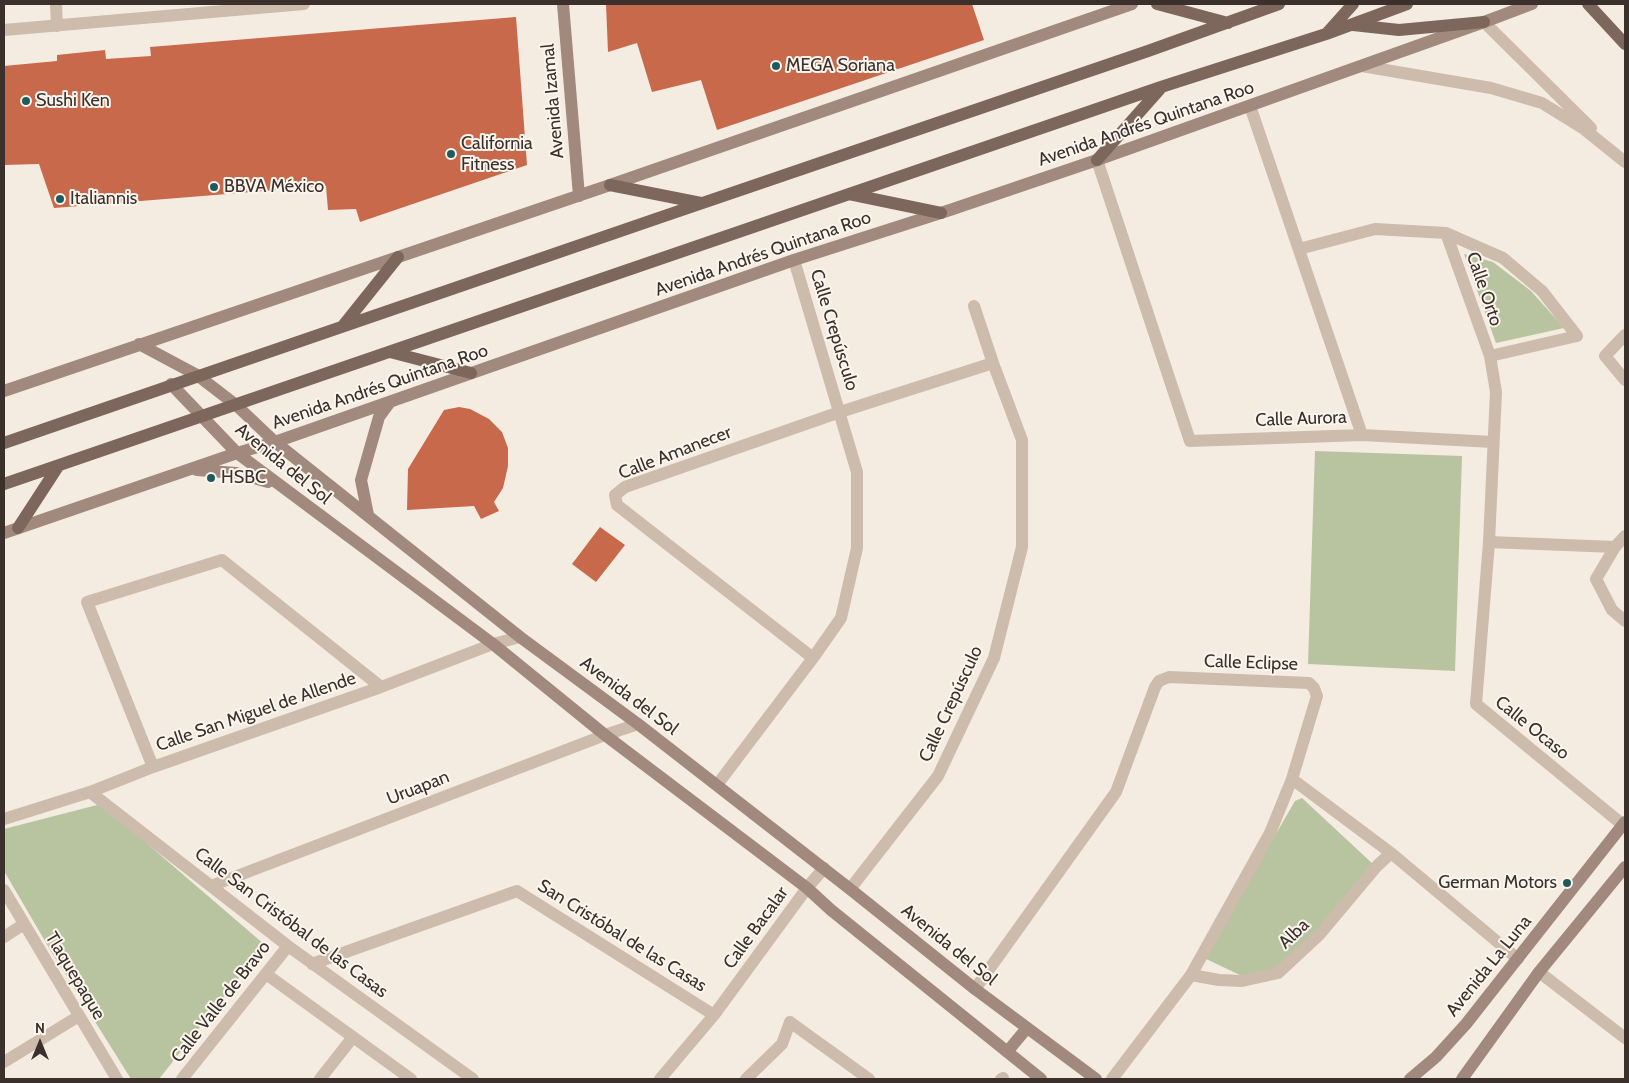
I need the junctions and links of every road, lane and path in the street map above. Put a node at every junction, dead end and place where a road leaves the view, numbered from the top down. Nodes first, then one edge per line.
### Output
1 (56, 4) edge
2 (304, 4) edge
3 (563, 4) edge
4 (1132, 4) edge
5 (1157, 4) edge
6 (1279, 4) edge
7 (1353, 4) edge
8 (1407, 4) edge
9 (1532, 4) edge
10 (1588, 4) edge
11 (1484, 22) junction
12 (1228, 23) junction
13 (1350, 25) junction
14 (57, 26) junction
15 (4, 30) edge
16 (1326, 34) junction
17 (1625, 44) edge
18 (1362, 66) junction
19 (1161, 87) junction
20 (1250, 106) junction
21 (1097, 160) junction
22 (1625, 162) edge
23 (610, 185) junction
24 (850, 194) junction
25 (579, 196) junction
26 (703, 204) junction
27 (940, 213) junction
28 (1446, 234) junction
29 (1299, 249) junction
30 (398, 257) junction
31 (794, 260) junction
32 (974, 306) dead end
33 (342, 327) junction
34 (1625, 335) edge
35 (139, 344) junction
36 (390, 352) junction
37 (1490, 356) junction
38 (993, 363) junction
39 (471, 374) junction
40 (197, 375) junction
41 (1625, 380) edge
42 (171, 384) junction
43 (4, 391) edge
44 (390, 402) junction
45 (236, 405) junction
46 (840, 412) junction
47 (203, 417) junction
48 (1362, 434) junction
49 (275, 442) junction
50 (1493, 442) junction
51 (4, 443) edge
52 (237, 453) junction
53 (59, 466) junction
54 (190, 470) junction
55 (4, 484) edge
56 (277, 484) junction
57 (368, 515) junction
58 (18, 528) junction
59 (4, 533) edge
60 (1625, 536) edge
61 (1489, 542) junction
62 (1615, 547) junction
63 (1625, 621) edge
64 (520, 637) junction
65 (494, 644) junction
66 (813, 658) junction
67 (381, 687) junction
68 (638, 724) junction
69 (605, 735) junction
70 (153, 766) junction
71 (1292, 779) junction
72 (717, 785) junction
73 (90, 792) junction
74 (4, 819) edge
75 (1624, 824) edge
76 (1391, 853) junction
77 (1625, 867) edge
78 (824, 868) junction
79 (211, 886) junction
80 (807, 888) junction
81 (850, 889) junction
82 (4, 890) edge
83 (24, 924) junction
84 (4, 937) edge
85 (288, 946) junction
86 (1518, 959) junction
87 (312, 964) junction
88 (1539, 972) junction
89 (266, 974) junction
90 (1191, 974) junction
91 (975, 989) junction
92 (714, 1015) junction
93 (80, 1016) junction
94 (1027, 1028) junction
95 (353, 1037) junction
96 (1625, 1038) edge
97 (1007, 1052) junction
98 (4, 1062) edge
99 (117, 1079) edge
100 (182, 1079) edge
101 (320, 1079) edge
102 (411, 1079) edge
103 (472, 1079) edge
104 (660, 1079) edge
105 (746, 1079) edge
106 (869, 1079) edge
107 (1041, 1079) edge
108 (1096, 1079) edge
109 (1112, 1079) edge
110 (1410, 1079) edge
111 (1462, 1079) edge

1 - 14 street
2 - 14 street
3 - 25 street, Avenida Izamal
4 - 23 street
5 - 12 main road
6 - 12 main road
7 - 16 main road
8 - 13 main road, Avenida Andrés Quintana Roo
9 - 11 street, Avenida Andrés Quintana Roo
10 - 17 main road
11 - 13 main road
11 - 18 street, Avenida Andrés Quintana Roo
11 - 22 street
12 - 26 main road
13 - 16 main road, Avenida Andrés Quintana Roo
14 - 15 street
16 - 19 main road, Avenida Andrés Quintana Roo
18 - 20 street, Avenida Andrés Quintana Roo
18 - 22 street
19 - 21 main road
19 - 24 main road, Avenida Andrés Quintana Roo
20 - 21 street, Avenida Andrés Quintana Roo
20 - 29 street, Calle Aurora
21 - 27 street, Avenida Andrés Quintana Roo
21 - 48 street, Calle Aurora
23 - 25 street
23 - 26 main road
24 - 27 main road
24 - 36 main road, Avenida Andrés Quintana Roo
25 - 30 street
26 - 33 main road
27 - 31 street, Avenida Andrés Quintana Roo
28 - 29 street, Calle Orto
28 - 37 street, Calle Orto
28 - 37 street, Calle Orto
29 - 48 street, Calle Aurora
30 - 33 main road
30 - 35 street
31 - 39 street, Avenida Andrés Quintana Roo
31 - 46 street, Calle Crepúsculo
32 - 38 street, Calle Crepúsculo
33 - 40 main road
34 - 41 street
35 - 40 street, Avenida del Sol
35 - 43 street
36 - 39 main road
36 - 45 main road, Avenida Andrés Quintana Roo
37 - 50 street, Calle Orto
38 - 46 street, Calle Amanecer
38 - 81 street, Calle Crepúsculo
39 - 44 street, Avenida Andrés Quintana Roo
40 - 42 main road
40 - 45 street, Avenida del Sol
42 - 47 street, Avenida del Sol
42 - 51 main road
44 - 49 street, Avenida Andrés Quintana Roo
44 - 57 street
45 - 47 main road, Avenida Andrés Quintana Roo
45 - 49 street, Avenida del Sol
46 - 66 street, Calle Crepúsculo
46 - 66 street, Calle Amanecer
47 - 52 street, Avenida del Sol
47 - 53 main road, Avenida Andrés Quintana Roo
48 - 50 street
49 - 52 street, Avenida Andrés Quintana Roo
49 - 57 street, Avenida del Sol
50 - 61 street, Calle Ocaso
52 - 54 street, Avenida Andrés Quintana Roo
52 - 56 street, Avenida del Sol
53 - 55 main road, Avenida Andrés Quintana Roo
53 - 58 main road
54 - 56 street
54 - 58 street, Avenida Andrés Quintana Roo
56 - 65 street, Avenida del Sol
57 - 64 street, Avenida del Sol
58 - 59 street, Avenida Andrés Quintana Roo
60 - 62 street
61 - 62 street
61 - 75 street, Calle Ocaso
62 - 63 street
64 - 65 street, Calle San Miguel de Allende
64 - 68 street, Avenida del Sol
65 - 67 street, Calle San Miguel de Allende
65 - 69 street, Avenida del Sol
66 - 72 street, Calle Crepúsculo
67 - 70 street, Calle San Miguel de Allende
67 - 70 street
68 - 69 street, Uruapan
68 - 72 street, Avenida del Sol
69 - 79 street, Uruapan
69 - 80 street, Avenida del Sol
70 - 73 street, Calle San Miguel de Allende
71 - 76 street
71 - 90 street, Calle Eclipse
71 - 91 street, Calle Eclipse
72 - 78 street, Avenida del Sol
73 - 74 street, Calle San Miguel de Allende
73 - 79 street, Calle San Cristóbal de las Casas
75 - 86 street, Avenida La Luna
76 - 86 street
76 - 90 street, Alba
77 - 88 street
78 - 80 street, Calle Bacalar
78 - 81 street, Avenida del Sol
79 - 85 street, Calle San Cristóbal de las Casas
80 - 92 street, Calle Bacalar
80 - 97 street, Avenida del Sol
81 - 91 street, Avenida del Sol
82 - 83 street, Tlaquepaque
83 - 84 street
83 - 93 street, Tlaquepaque
85 - 87 street, Calle San Cristóbal de las Casas
85 - 89 street, Calle Valle de Bravo
86 - 110 street, Avenida La Luna
87 - 92 street, San Cristóbal de las Casas
87 - 103 street, Calle San Cristóbal de las Casas
88 - 96 street
88 - 111 street
89 - 95 street
89 - 100 street, Calle Valle de Bravo
90 - 109 street, Calle Eclipse
91 - 94 street, Avenida del Sol
92 - 104 street, Calle Bacalar
93 - 98 street
93 - 99 street, Tlaquepaque
94 - 97 street
94 - 108 street, Avenida del Sol
95 - 101 street
95 - 102 street
97 - 107 street, Avenida del Sol
105 - 106 street

